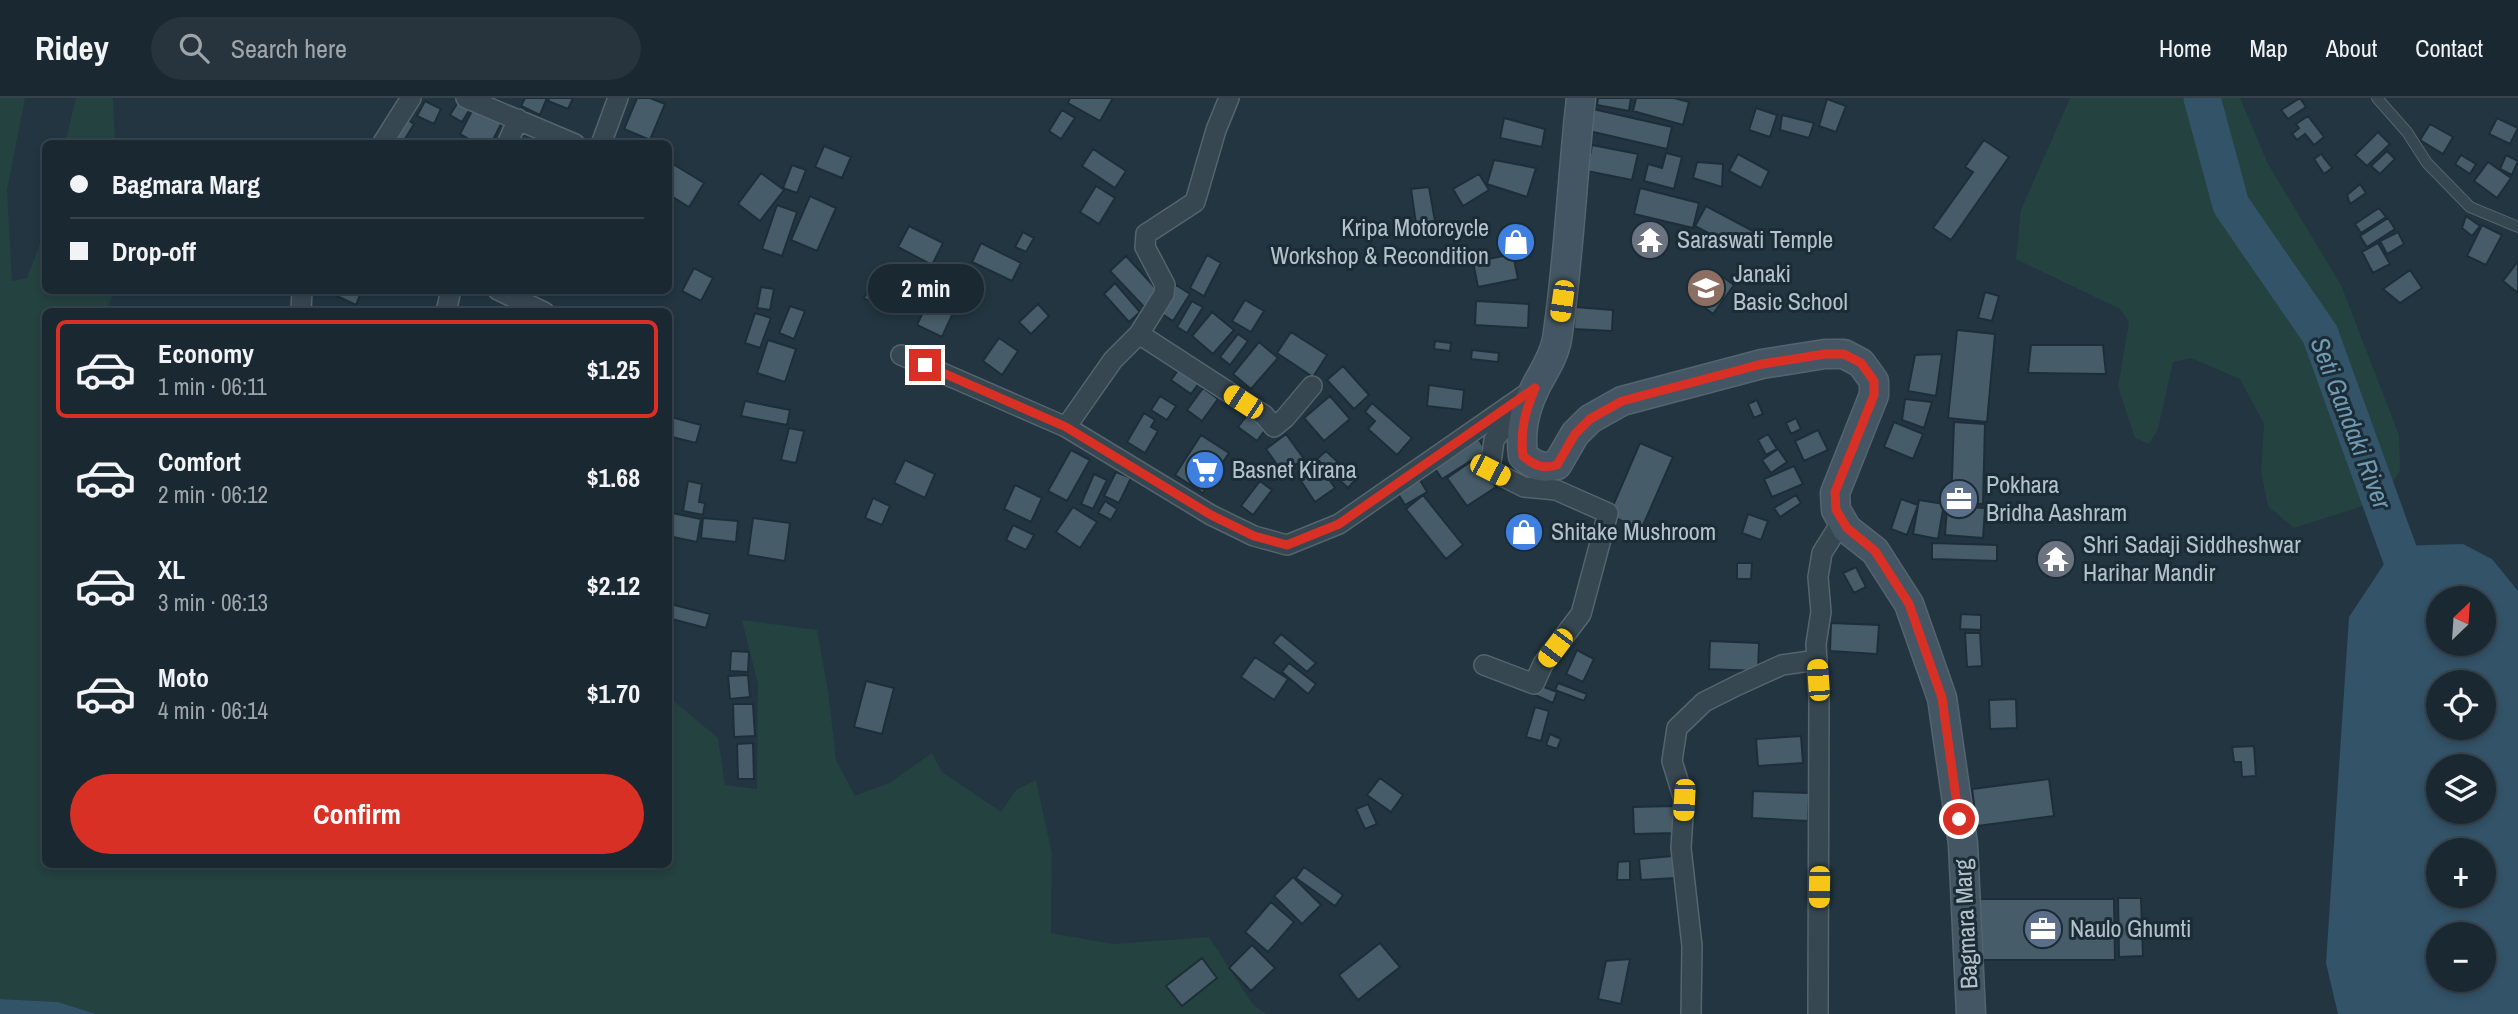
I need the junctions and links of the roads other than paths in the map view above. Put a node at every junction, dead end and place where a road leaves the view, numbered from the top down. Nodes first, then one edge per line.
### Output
1 (411, 98) edge
2 (466, 98) edge
3 (618, 98) edge
4 (1229, 98) edge
5 (1581, 98) edge
6 (2376, 98) edge
7 (518, 118) junction
8 (385, 140) edge
9 (509, 140) edge
10 (566, 140) edge
11 (602, 140) edge
12 (2518, 227) edge
13 (506, 294) edge
14 (536, 308) edge
15 (1139, 334) junction
16 (901, 355) dead end
17 (1312, 386) dead end
18 (1535, 388) junction
19 (1066, 427) junction
20 (1842, 521) junction
21 (1817, 660) junction
22 (1484, 665) dead end
23 (1691, 1014) edge
24 (1818, 1014) edge
25 (1971, 1014) edge

1 - 8 street
2 - 7 street
3 - 11 street
4 - 15 street
5 - 18 main road
6 - 12 lane
7 - 9 street
7 - 10 street
13 - 14 street
15 - 17 street
15 - 19 street
16 - 19 street
18 - 19 street
18 - 20 main road
18 - 22 street
20 - 21 street
20 - 25 main road, Bagmara Marg
21 - 23 street
21 - 24 street

